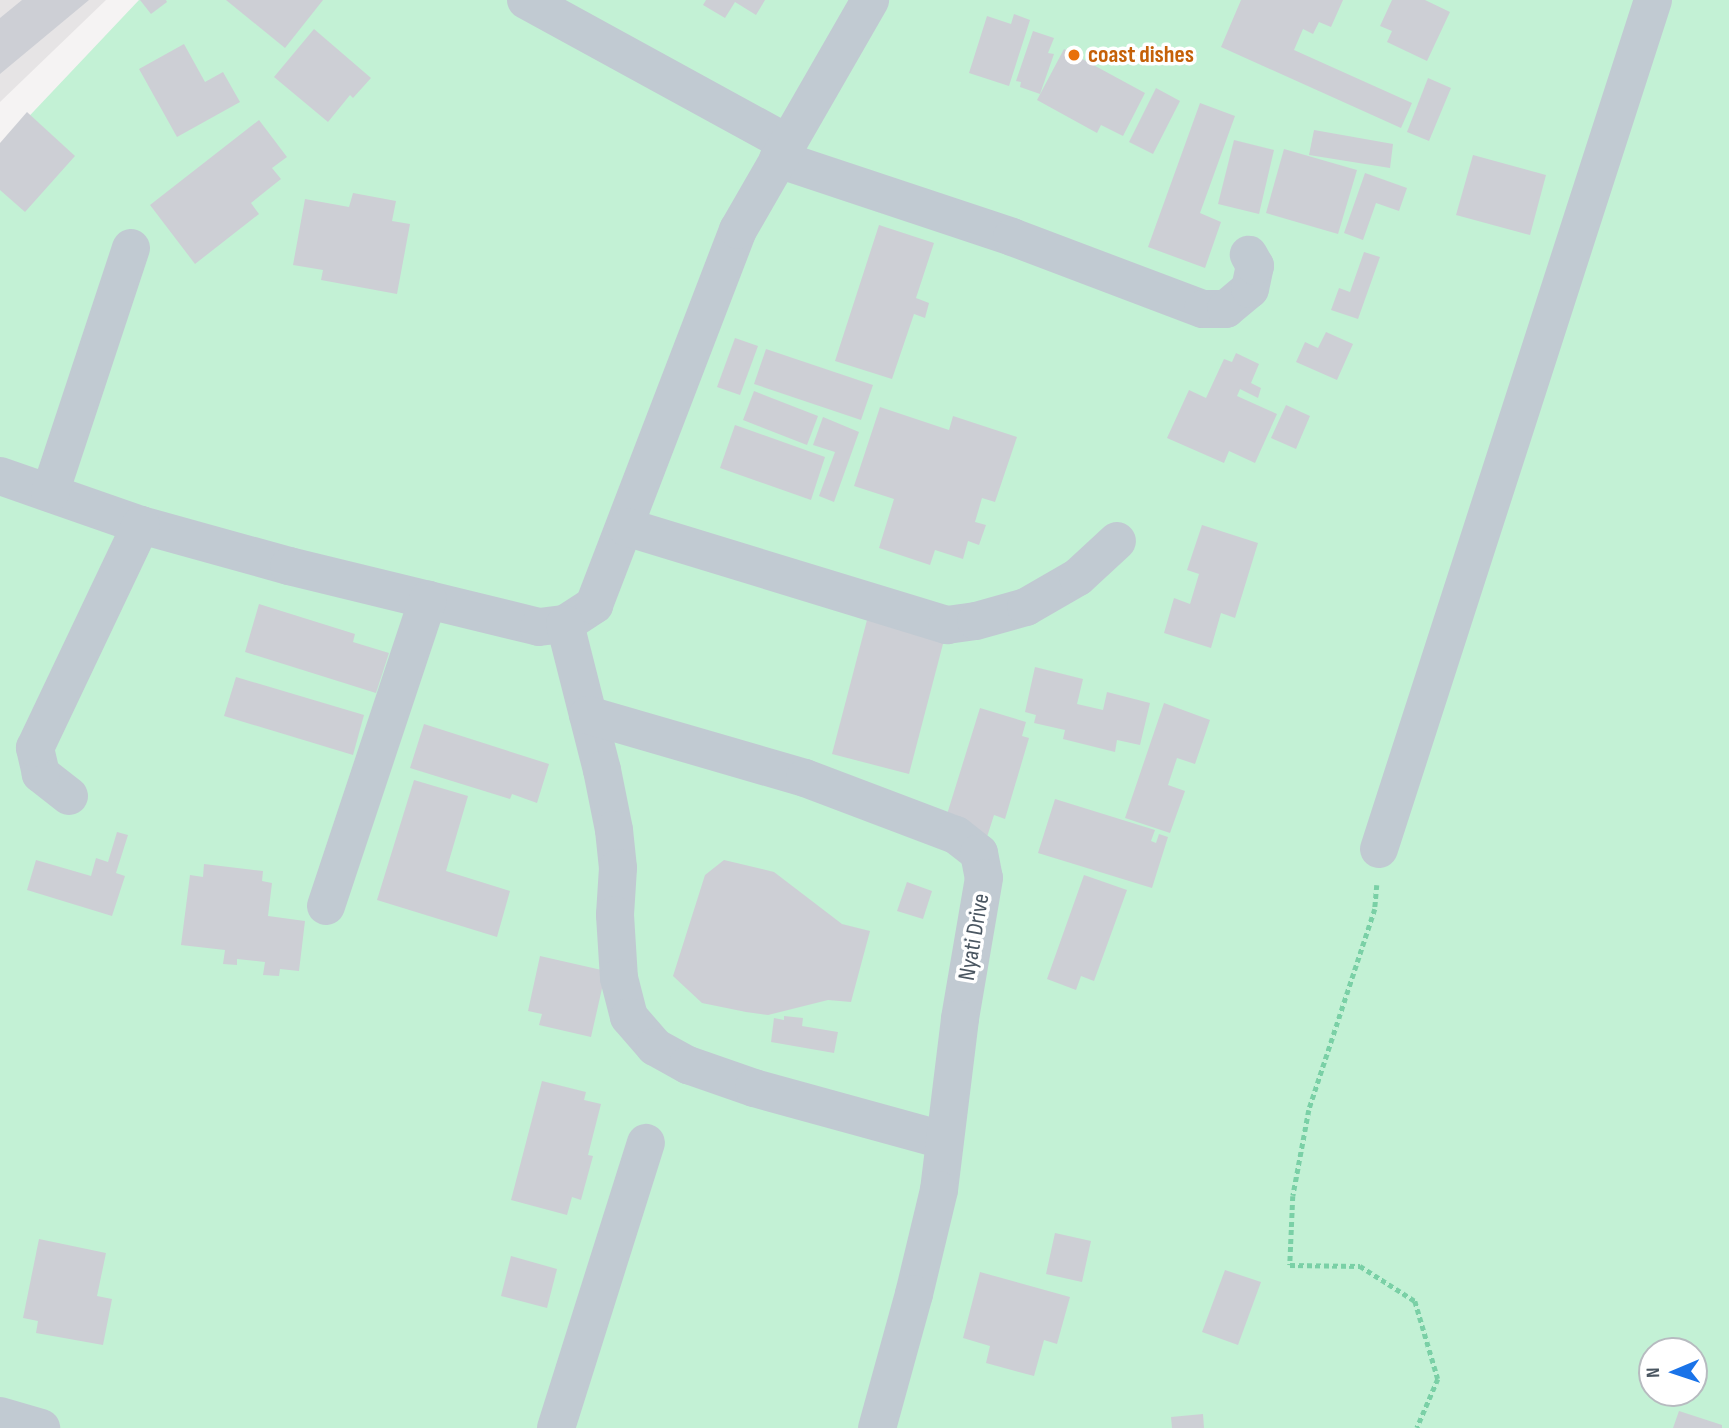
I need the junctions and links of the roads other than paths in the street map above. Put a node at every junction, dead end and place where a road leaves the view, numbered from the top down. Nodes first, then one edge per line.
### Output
1 (526, 0) edge
2 (870, 0) edge
3 (1653, 0) edge
4 (782, 151) junction
5 (131, 248) dead end
6 (1249, 255) dead end
7 (0, 476) edge
8 (50, 493) junction
9 (141, 524) junction
10 (626, 527) junction
11 (1117, 541) dead end
12 (428, 600) junction
13 (565, 624) junction
14 (588, 715) junction
15 (69, 796) dead end
16 (1379, 849) road end
17 (326, 906) dead end
18 (943, 1140) junction
19 (646, 1143) dead end
20 (0, 1416) edge
21 (41, 1428) edge
22 (556, 1428) edge
23 (877, 1428) edge

1 - 4 street
2 - 4 street
3 - 16 street
4 - 6 street
4 - 10 street
5 - 8 street
7 - 8 street
8 - 9 street
9 - 12 street
9 - 15 street
10 - 11 street
10 - 13 street
12 - 13 street
12 - 17 street
13 - 14 street
14 - 18 street
14 - 18 street, Nyati Drive
18 - 23 street, Nyati Drive
19 - 22 street
20 - 21 street

